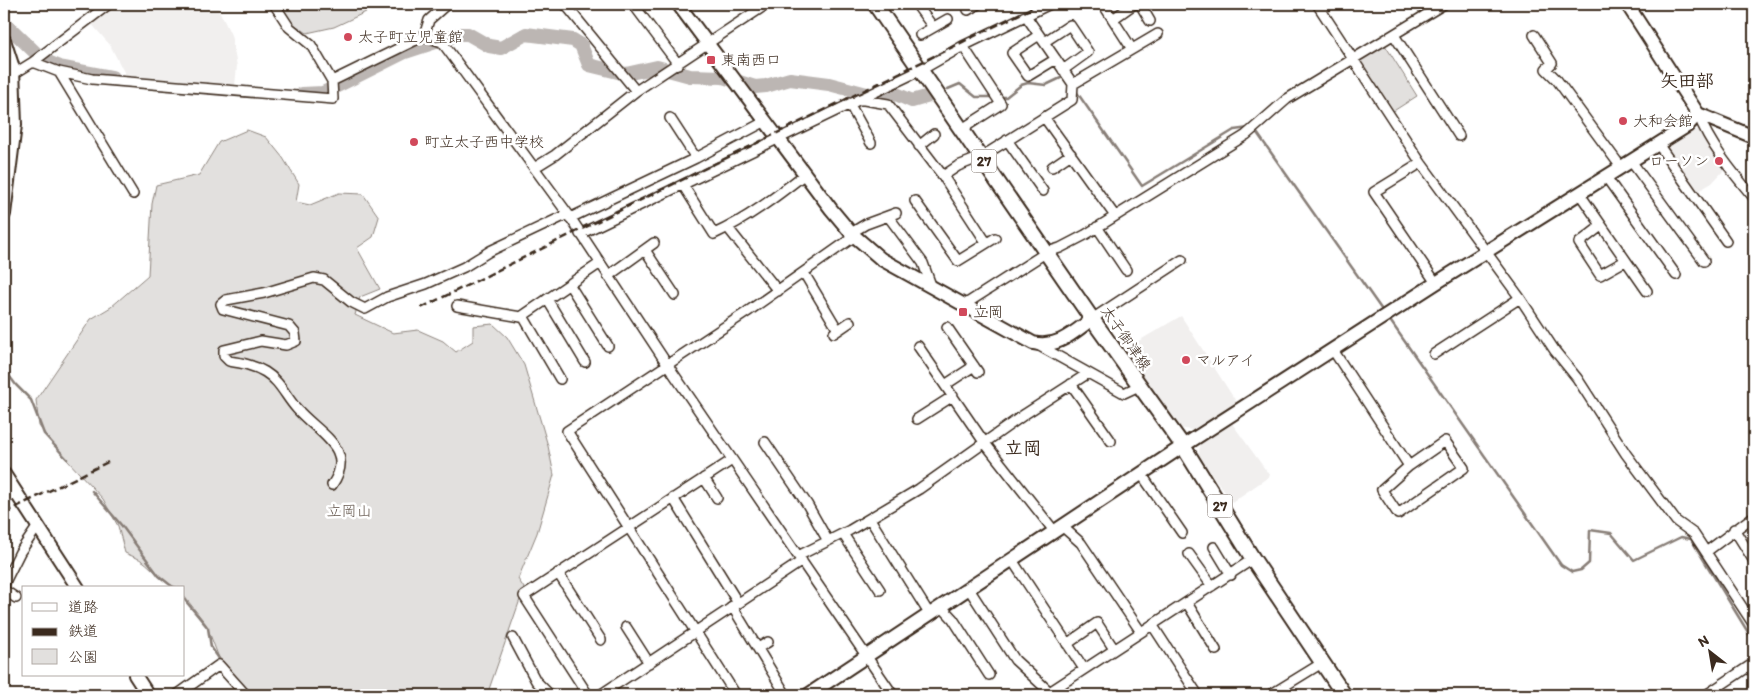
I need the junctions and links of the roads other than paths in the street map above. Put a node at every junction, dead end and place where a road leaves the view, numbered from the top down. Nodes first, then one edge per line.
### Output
1 (108, 4) edge
2 (274, 4) edge
3 (446, 4) edge
4 (566, 4) edge
5 (633, 4) edge
6 (678, 4) edge
7 (767, 4) edge
8 (875, 4) edge
9 (916, 4) edge
10 (978, 4) edge
11 (1050, 4) edge
12 (1103, 4) edge
13 (1134, 4) edge
14 (1140, 4) edge
15 (1330, 4) edge
16 (1444, 4) edge
17 (1627, 4) edge
18 (1319, 6) edge
19 (1432, 7) edge
20 (968, 10) dead end
21 (1026, 16) junction
22 (948, 19) dead end
23 (1113, 19) junction
24 (1150, 21) dead end
25 (933, 27) junction
26 (1158, 34) dead end
27 (920, 35) dead end
28 (1534, 35) dead end
29 (424, 36) junction
30 (1394, 36) junction
31 (1042, 39) junction
32 (4, 40) edge
33 (707, 45) junction
34 (963, 46) junction
35 (1132, 49) junction
36 (37, 59) junction
37 (1056, 59) junction
38 (1355, 59) junction
39 (678, 64) junction
40 (921, 70) junction
41 (1063, 70) junction
42 (59, 72) junction
43 (9, 77) edge
44 (332, 81) junction
45 (1073, 84) junction
46 (636, 91) junction
47 (854, 101) junction
48 (1698, 114) junction
49 (1044, 117) junction
50 (670, 118) dead end
51 (766, 121) junction
52 (962, 129) junction
53 (934, 134) dead end
54 (1459, 136) dead end
55 (1754, 137) edge
56 (779, 138) junction
57 (1007, 140) junction
58 (871, 143) dead end
59 (1658, 144) junction
60 (918, 146) junction
61 (1071, 154) junction
62 (981, 157) junction
63 (696, 158) junction
64 (1421, 163) junction
65 (1626, 164) junction
66 (1058, 167) dead end
67 (534, 168) junction
68 (805, 174) junction
69 (943, 176) junction
70 (1606, 177) junction
71 (683, 185) junction
72 (1043, 191) dead end
73 (133, 194) dead end
74 (1580, 194) junction
75 (1754, 198) edge
76 (915, 201) dead end
77 (4, 214) edge
78 (569, 216) junction
79 (1116, 216) junction
80 (1600, 226) junction
81 (728, 228) junction
82 (1097, 228) junction
83 (580, 234) junction
84 (853, 234) junction
85 (1726, 241) dead end
86 (654, 243) dead end
87 (645, 250) junction
88 (1047, 252) junction
89 (1486, 252) junction
90 (1182, 260) dead end
91 (1625, 260) junction
92 (1704, 261) dead end
93 (599, 264) junction
94 (1126, 270) dead end
95 (804, 273) junction
96 (1676, 275) dead end
97 (608, 276) junction
98 (1436, 283) junction
99 (569, 284) junction
100 (932, 288) junction
101 (778, 291) junction
102 (1647, 291) dead end
103 (676, 295) dead end
104 (1520, 298) junction
105 (547, 299) junction
106 (964, 305) junction
107 (457, 306) dead end
108 (523, 316) junction
109 (1092, 320) junction
110 (850, 322) dead end
111 (947, 327) dead end
112 (1033, 343) junction
113 (608, 346) dead end
114 (918, 346) dead end
115 (1332, 350) junction
116 (1434, 354) dead end
117 (581, 360) dead end
118 (667, 364) junction
119 (1087, 374) junction
120 (560, 380) dead end
121 (1071, 384) junction
122 (945, 385) junction
123 (1139, 386) junction
124 (953, 396) junction
125 (917, 419) dead end
126 (1111, 441) dead end
127 (765, 442) dead end
128 (984, 442) junction
129 (1183, 446) junction
130 (732, 460) junction
131 (1409, 466) junction
132 (4, 474) edge
133 (1142, 475) junction
134 (704, 478) junction
135 (332, 485) dead end
136 (9, 496) edge
137 (673, 498) junction
138 (716, 498) dead end
139 (1754, 516) edge
140 (870, 519) junction
141 (38, 526) junction
142 (628, 528) junction
143 (1734, 529) junction
144 (1059, 530) junction
145 (1182, 533) dead end
146 (843, 534) junction
147 (828, 541) junction
148 (1214, 547) dead end
149 (1706, 552) junction
150 (1189, 554) dead end
151 (800, 559) junction
152 (1012, 560) junction
153 (1254, 560) junction
154 (1754, 561) edge
155 (558, 573) junction
156 (1231, 575) junction
157 (4, 584) edge
158 (77, 586) edge
159 (1212, 586) junction
160 (969, 589) junction
161 (4, 590) edge
162 (880, 590) dead end
163 (16, 598) dead end
164 (1186, 603) junction
165 (735, 604) junction
166 (942, 607) junction
167 (930, 615) junction
168 (1754, 625) edge
169 (1153, 626) junction
170 (626, 627) dead end
171 (695, 632) junction
172 (1141, 632) junction
173 (513, 638) dead end
174 (601, 640) dead end
175 (768, 642) dead end
176 (1067, 644) junction
177 (758, 648) junction
178 (1114, 649) junction
179 (1216, 650) dead end
180 (867, 657) junction
181 (649, 663) junction
182 (1322, 663) junction
183 (1754, 663) edge
184 (1084, 669) junction
185 (989, 675) dead end
186 (136, 676) edge
187 (1052, 693) edge
188 (148, 695) edge
189 (177, 695) edge
190 (246, 695) edge
191 (550, 695) edge
192 (588, 695) edge
193 (600, 695) edge
194 (736, 695) edge
195 (786, 695) edge
196 (808, 695) edge
197 (893, 695) edge
198 (1198, 695) edge
199 (1270, 695) edge
200 (1344, 695) edge
201 (1706, 695) edge

1 - 36 street
2 - 44 street
3 - 29 street
4 - 46 street
5 - 39 street
6 - 33 street
7 - 33 street
8 - 40 main road, 太子御津線 / 27
9 - 25 street
10 - 20 street
11 - 21 street
12 - 23 street
13 - 23 street
14 - 24 street
15 - 18 street
16 - 19 street
17 - 48 street
18 - 38 street
19 - 30 street
21 - 31 street
21 - 34 street
22 - 25 street
23 - 35 street
25 - 27 street
26 - 35 street
28 - 65 street
29 - 44 street
29 - 67 street
30 - 38 street
30 - 54 street
31 - 37 street
31 - 37 street
31 - 41 street
32 - 43 street
33 - 39 street
33 - 51 street
34 - 40 street
34 - 52 street
35 - 45 street
36 - 42 street
36 - 43 street
37 - 41 street
38 - 64 street
38 - 79 street
39 - 46 street
40 - 47 street
40 - 52 main road, 太子御津線 / 27
41 - 45 street
42 - 44 street
42 - 73 street
43 - 77 street
45 - 49 street
46 - 67 street
47 - 56 street
47 - 58 street
47 - 60 street
48 - 55 street
48 - 59 street
48 - 75 street
49 - 57 street
49 - 61 street
50 - 63 street
51 - 56 street
51 - 63 street
52 - 62 main road, 太子御津線 / 27
53 - 60 street
56 - 68 street
56 - 71 street
57 - 62 street
57 - 72 street
59 - 65 street
59 - 85 street
60 - 69 street
61 - 66 street
61 - 79 street
62 - 69 street
62 - 88 main road, 太子御津線 / 27
63 - 78 street
64 - 89 street
64 - 98 street
65 - 70 street
65 - 92 street
67 - 78 street
68 - 81 street
68 - 84 street
69 - 76 street
70 - 74 street
70 - 96 street
71 - 81 street
71 - 83 street
74 - 80 street
74 - 89 street
78 - 83 street
78 - 135 street
79 - 82 street
80 - 91 street
80 - 91 street
81 - 101 street
82 - 88 street
82 - 94 street
83 - 93 street
84 - 95 street
84 - 100 street
84 - 100 street
86 - 87 street
87 - 97 street
87 - 103 street
88 - 106 street
88 - 109 main road, 太子御津線 / 27
89 - 98 street
89 - 104 street
90 - 109 street
91 - 102 street
93 - 97 street
93 - 99 street
95 - 101 street
95 - 110 street
97 - 118 street
98 - 115 street
99 - 105 street
99 - 113 street
100 - 106 street
101 - 118 street
104 - 116 street
104 - 149 street
105 - 108 street
105 - 117 street
106 - 112 street
107 - 108 street
108 - 120 street
109 - 112 street
109 - 123 main road, 太子御津線 / 27
111 - 122 street
112 - 119 street
114 - 122 street
115 - 129 street
115 - 131 street
118 - 130 street
118 - 142 street
119 - 121 street
119 - 123 street
121 - 126 street
121 - 128 street
122 - 124 street
123 - 129 main road, 太子御津線 / 27
124 - 125 street
124 - 128 street
127 - 147 street
128 - 140 street
128 - 144 street
129 - 133 street
129 - 153 main road, 太子御津線 / 27
130 - 134 street
130 - 151 street
131 - 131 street
132 - 136 street
133 - 144 street
133 - 145 street
134 - 137 street
134 - 138 street
136 - 141 street
137 - 142 street
137 - 165 street
139 - 143 street
140 - 146 street
140 - 167 street
141 - 157 street
141 - 158 street
142 - 155 street
142 - 171 street
143 - 149 street
143 - 154 street
144 - 152 street
144 - 172 street
146 - 147 street
146 - 162 street
147 - 151 street
148 - 156 street
149 - 168 street
150 - 159 street
151 - 165 street
151 - 180 street
152 - 160 street
152 - 176 street
153 - 156 street
153 - 182 main road, 太子御津線 / 27
155 - 174 street
155 - 192 street
156 - 159 street
159 - 164 street
160 - 166 street
160 - 187 street
161 - 163 street
164 - 169 street
164 - 179 street
165 - 171 street
165 - 177 street
166 - 167 street
166 - 185 street
167 - 180 street
169 - 172 street
169 - 198 street
170 - 181 street
171 - 181 street
171 - 194 street
172 - 178 street
173 - 191 street
175 - 177 street
176 - 178 street
176 - 184 street
177 - 195 street
178 - 184 street
180 - 196 street
180 - 197 street
181 - 193 street
182 - 199 street
182 - 200 main road, 太子御津線 / 27
183 - 201 street
184 - 187 street
186 - 188 street
189 - 190 street

